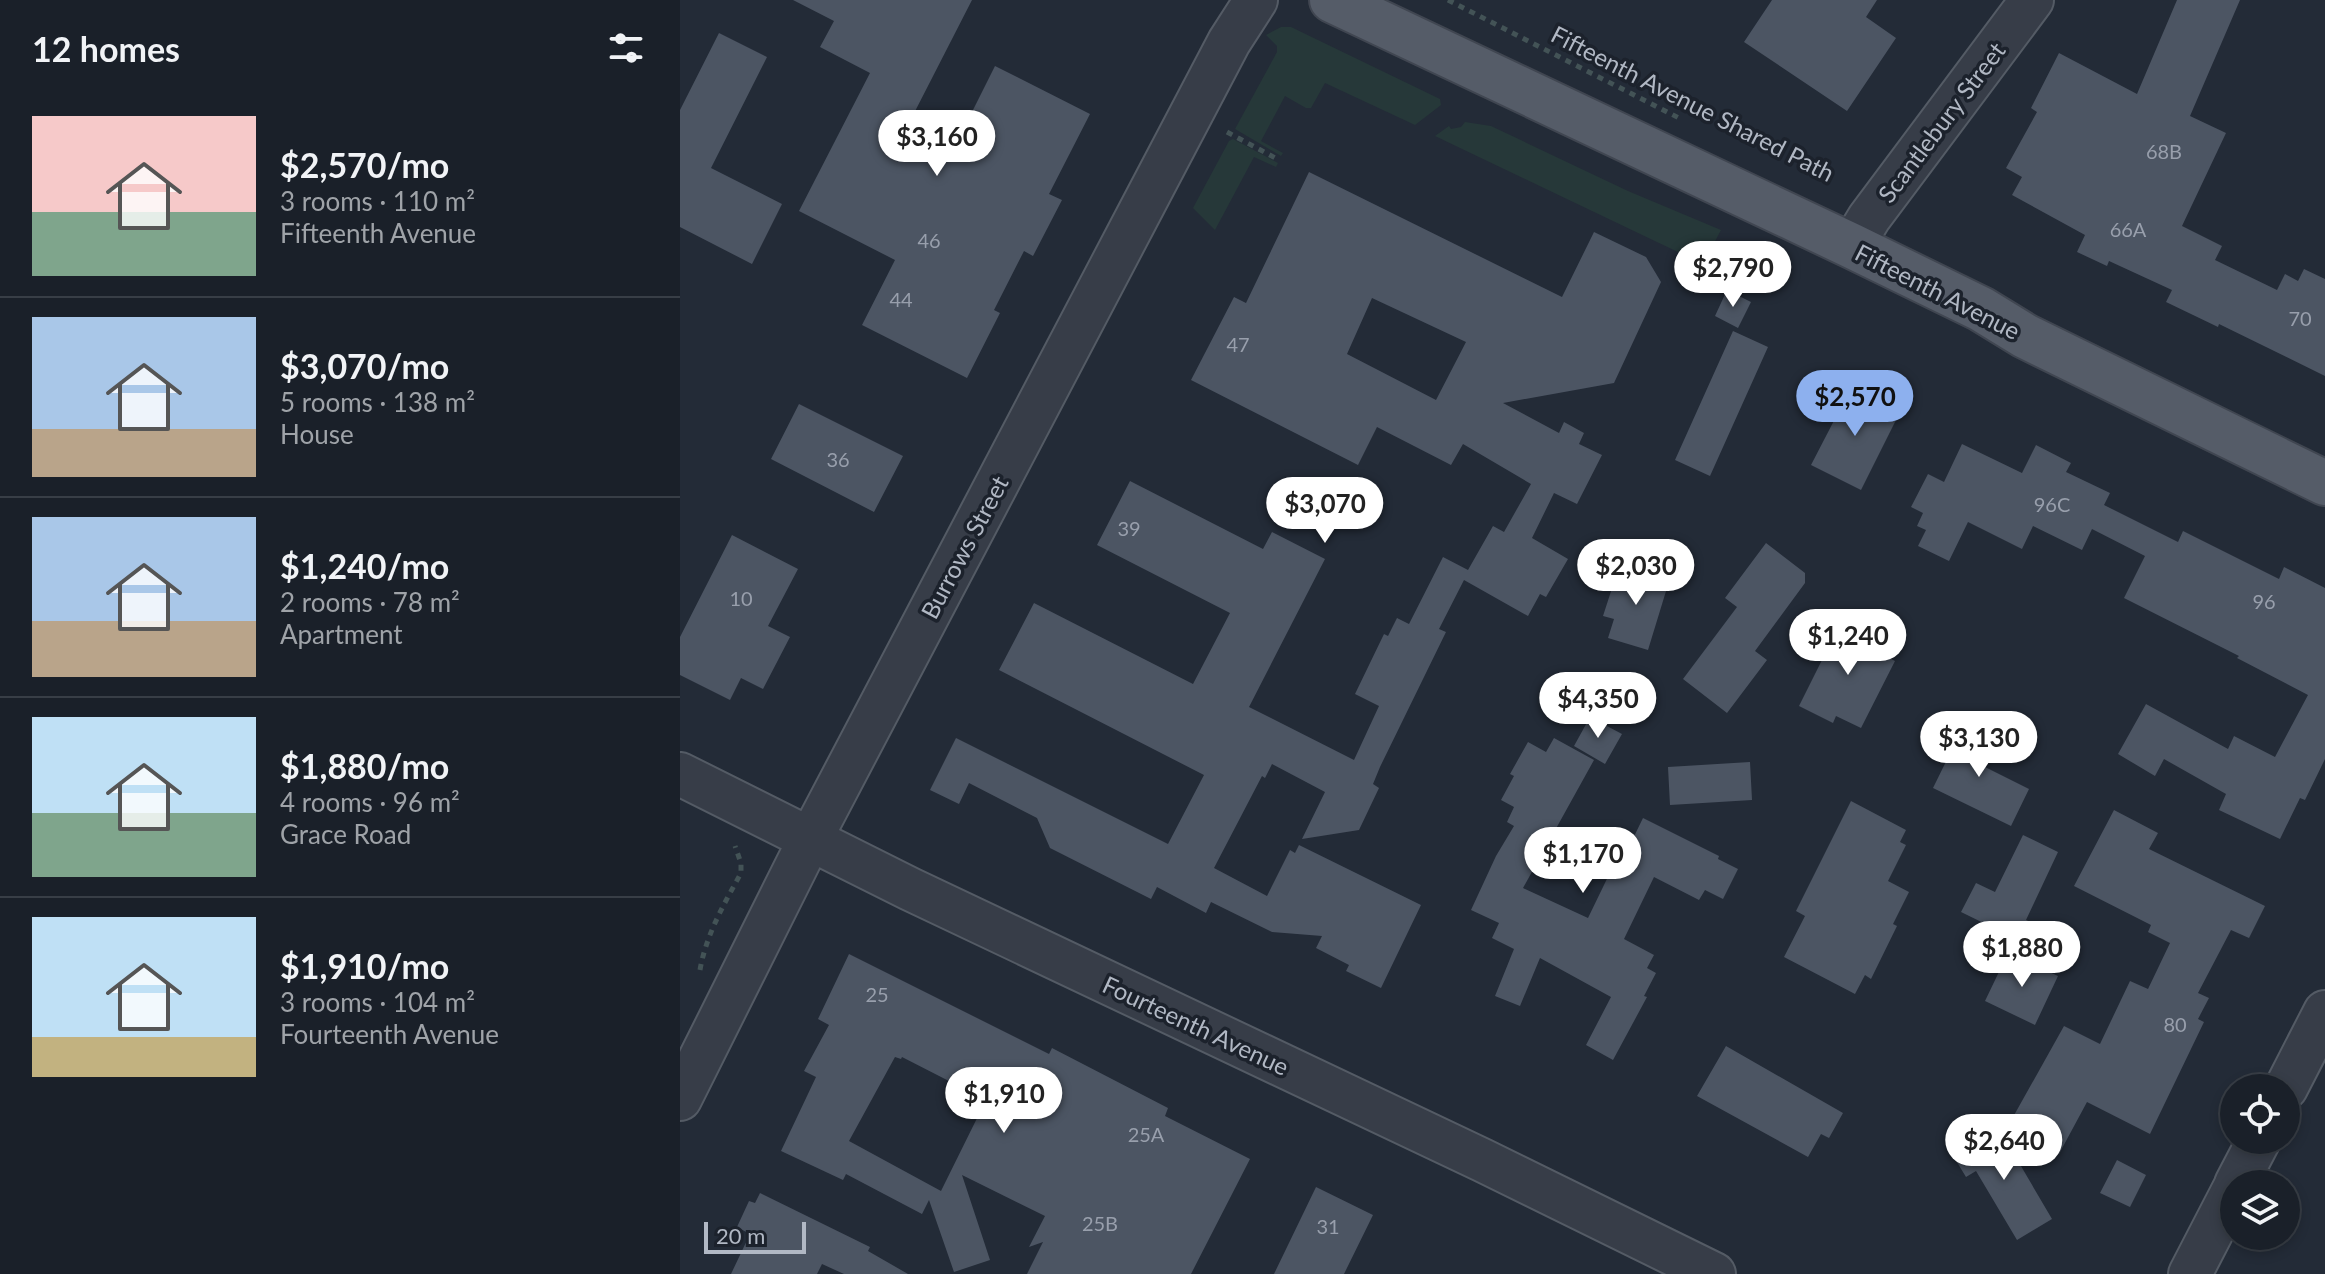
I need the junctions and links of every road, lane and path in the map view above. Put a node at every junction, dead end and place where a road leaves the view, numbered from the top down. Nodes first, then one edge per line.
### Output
1 (1256, 0) edge
2 (1332, 0) edge
3 (1448, 0) edge
4 (2032, 0) edge
5 (1690, 124) dead end
6 (1227, 132) dead end
7 (1279, 160) dead end
8 (1852, 246) junction
9 (2325, 483) edge
10 (680, 774) edge
11 (731, 839) dead end
12 (811, 839) junction
13 (699, 977) dead end
14 (2325, 1012) edge
15 (2293, 1074) edge
16 (680, 1099) edge
17 (2220, 1215) edge
18 (1714, 1274) edge
19 (2190, 1274) edge

1 - 12 street, Burrows Street
2 - 8 main road, Fifteenth Avenue
3 - 5 path, Fifteenth Avenue Shared Path
4 - 8 street, Scantlebury Street
6 - 7 path
8 - 9 main road, Fifteenth Avenue
10 - 12 street, Fourteenth Avenue
11 - 13 path
12 - 16 street, Burrows Street
12 - 18 street, Fourteenth Avenue
14 - 15 street
17 - 19 street

